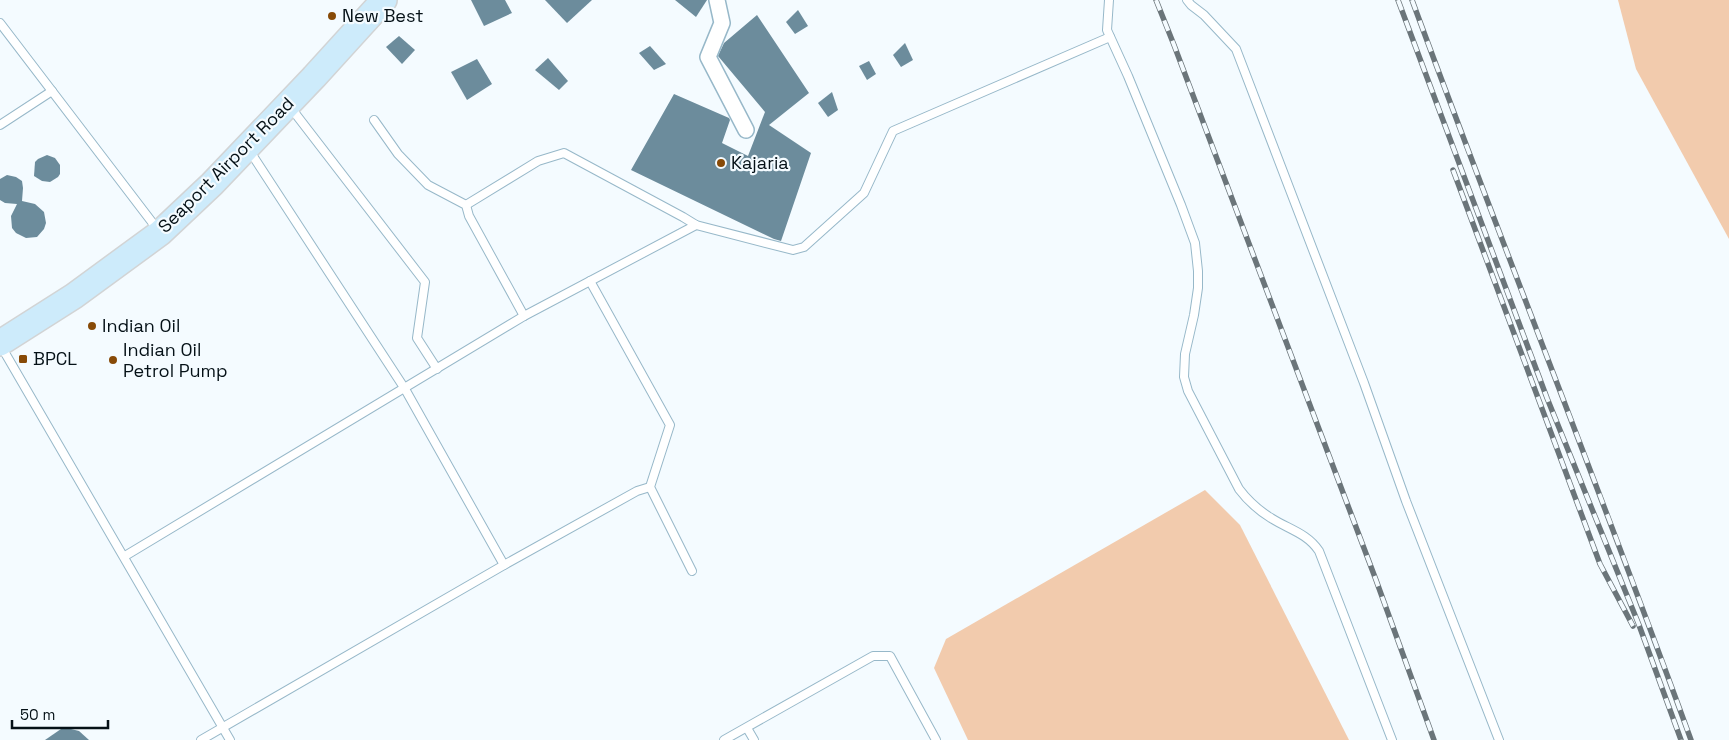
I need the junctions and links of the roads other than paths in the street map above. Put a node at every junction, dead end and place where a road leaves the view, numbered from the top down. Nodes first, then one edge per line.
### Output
1 (717, 0) edge
2 (1109, 0) edge
3 (1186, 0) edge
4 (377, 2) edge
5 (0, 23) edge
6 (1110, 37) junction
7 (52, 91) junction
8 (288, 104) junction
9 (374, 120) dead end
10 (0, 125) edge
11 (746, 130) dead end
12 (247, 147) junction
13 (466, 206) junction
14 (696, 225) junction
15 (160, 233) junction
16 (590, 281) junction
17 (524, 316) junction
18 (0, 344) edge
19 (437, 369) junction
20 (404, 389) junction
21 (650, 488) junction
22 (125, 556) junction
23 (504, 565) junction
24 (692, 571) dead end
25 (223, 727) junction
26 (747, 728) junction
27 (201, 740) edge
28 (230, 740) edge
29 (724, 740) edge
30 (754, 740) edge
31 (936, 740) edge
32 (1392, 740) edge
33 (1499, 740) edge

1 - 11 street
2 - 6 lane
3 - 33 lane
4 - 8 main road, Seaport Airport Road
5 - 7 lane
6 - 14 lane
6 - 32 lane
7 - 10 lane
7 - 15 lane
8 - 12 main road, Seaport Airport Road
8 - 19 lane
9 - 13 lane
12 - 15 main road, Seaport Airport Road
12 - 20 lane
13 - 14 lane
13 - 17 lane
14 - 16 lane
15 - 18 main road, Seaport Airport Road
16 - 17 lane
16 - 21 lane
17 - 19 lane
18 - 22 lane
19 - 20 lane
20 - 22 lane
20 - 23 lane
21 - 23 lane
21 - 24 lane
22 - 25 lane
23 - 25 lane
25 - 27 lane
25 - 28 lane
26 - 29 lane
26 - 30 lane
26 - 31 lane

